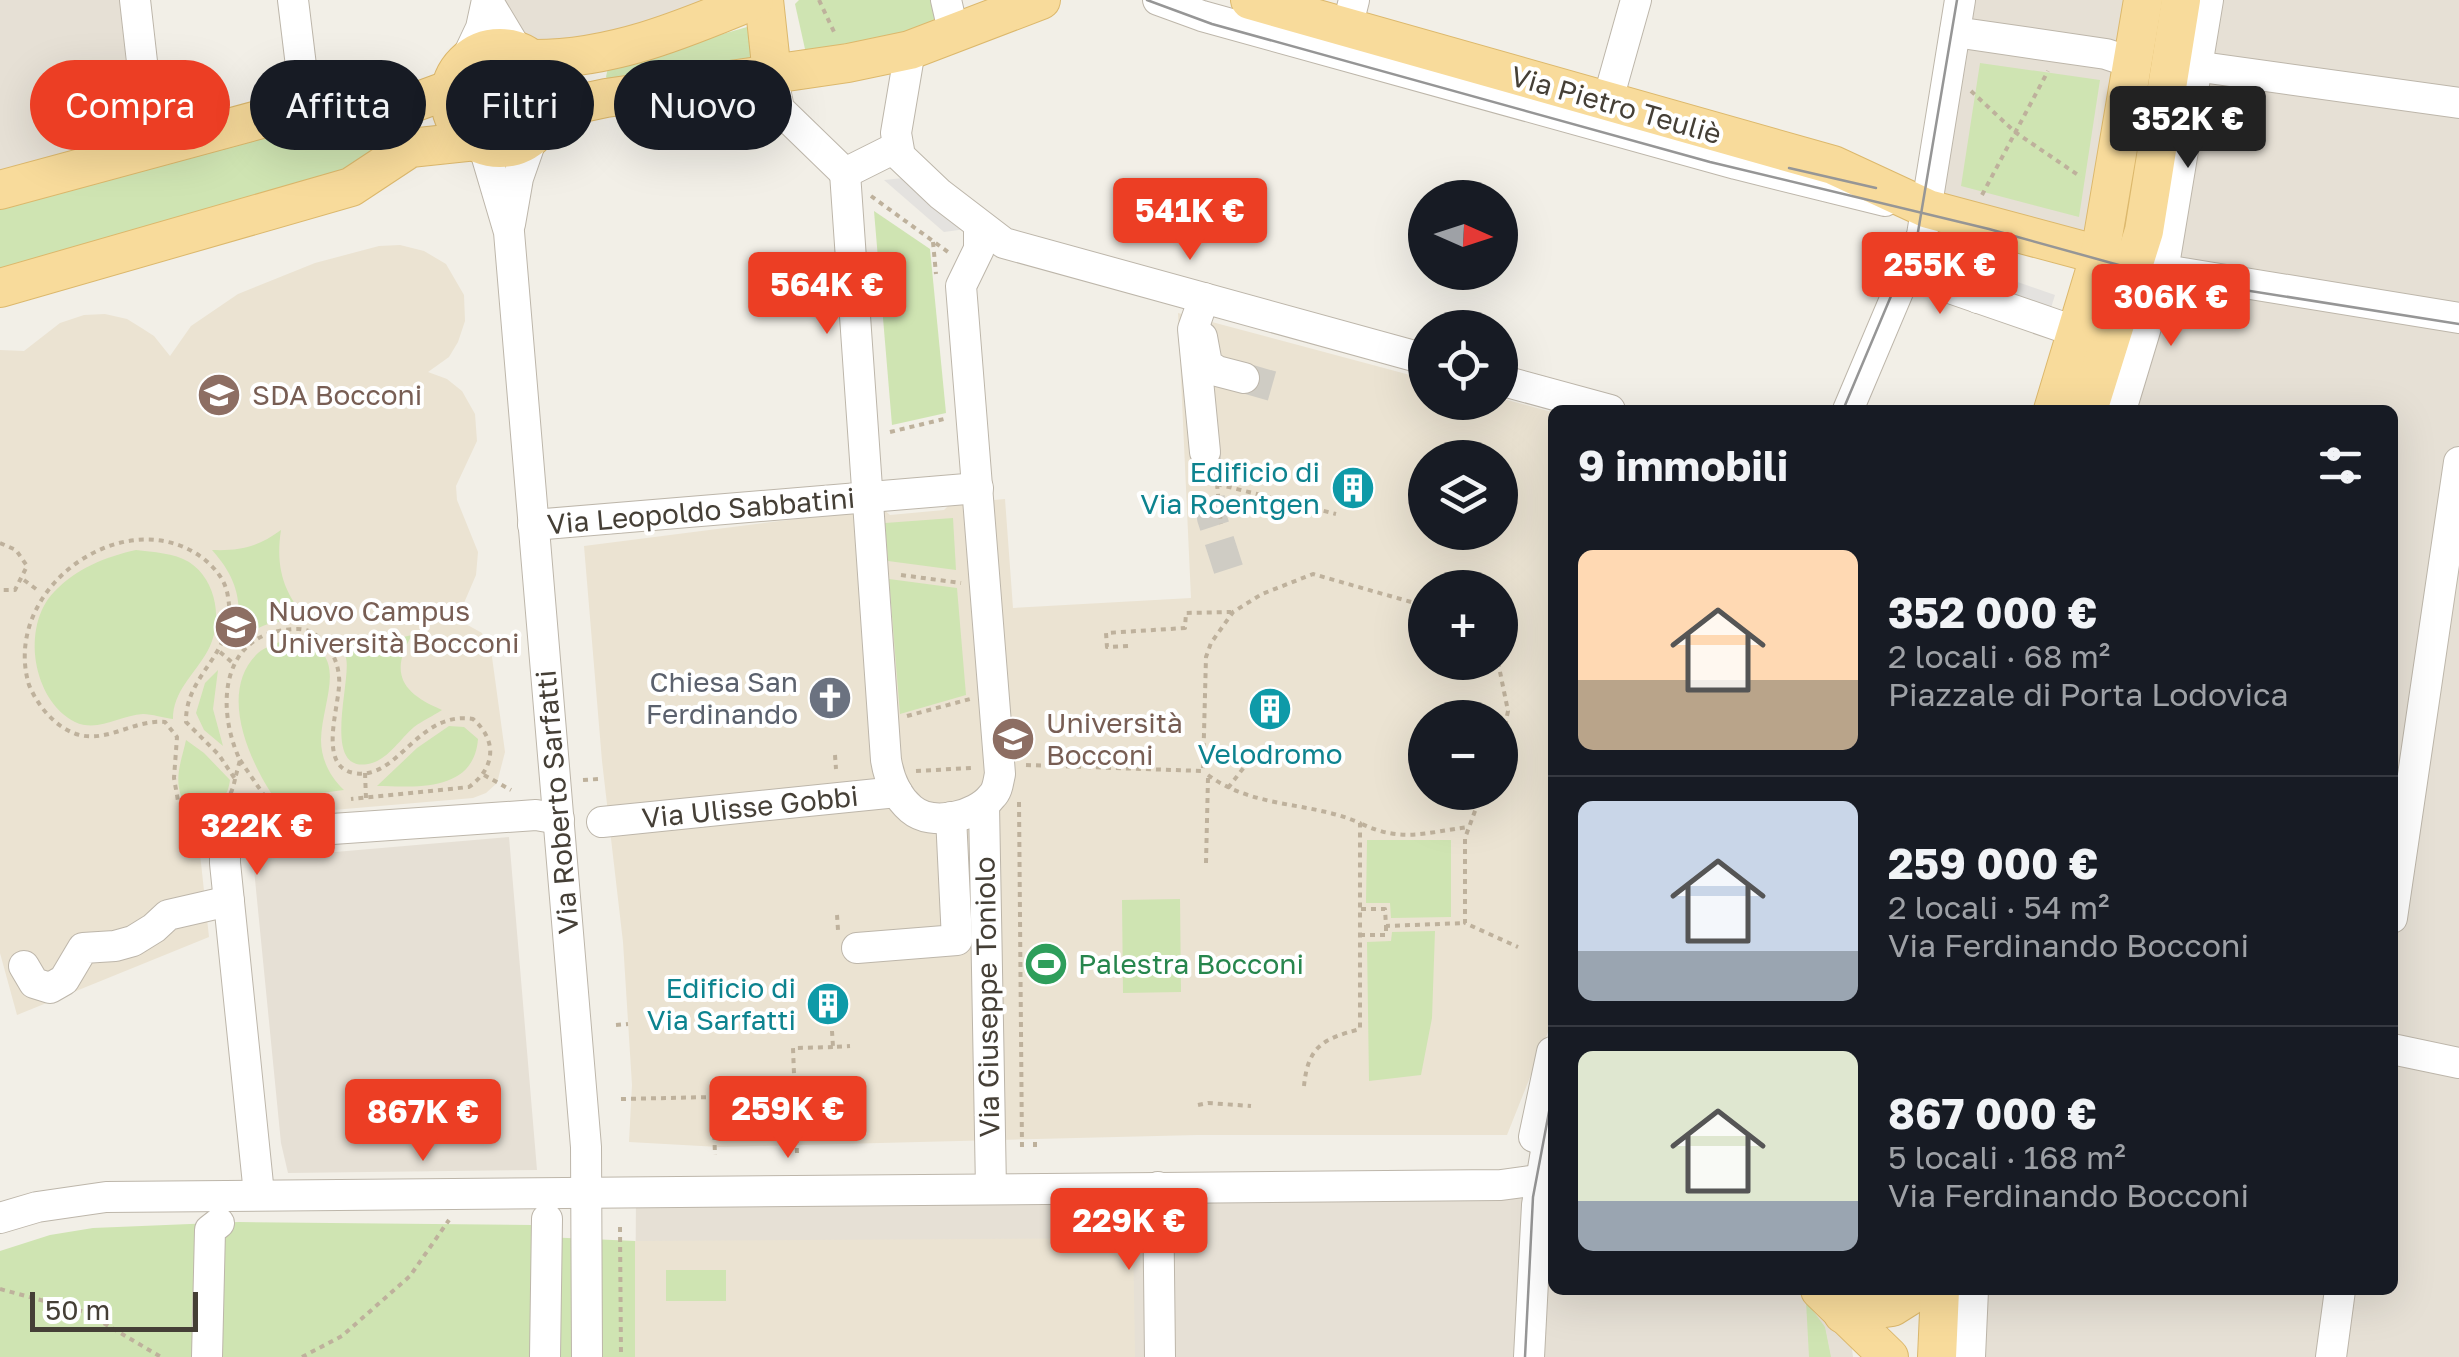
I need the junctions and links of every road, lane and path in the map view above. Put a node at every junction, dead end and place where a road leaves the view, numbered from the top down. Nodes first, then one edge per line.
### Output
1 (136, 0) edge
2 (293, 0) edge
3 (487, 0) edge
4 (754, 0) edge
5 (764, 0) edge
6 (819, 0) edge
7 (1041, 0) edge
8 (1158, 0) edge
9 (1250, 0) edge
10 (1636, 0) edge
11 (1960, 0) edge
12 (2143, 0) edge
13 (2181, 0) edge
14 (2208, 0) edge
15 (1350, 14) edge
16 (968, 15) edge
17 (1955, 32) junction
18 (835, 35) dead end
19 (910, 50) junction
20 (524, 54) junction
21 (142, 60) edge
22 (300, 60) edge
23 (466, 60) edge
24 (475, 60) edge
25 (531, 60) edge
26 (770, 60) edge
27 (2184, 65) junction
28 (2050, 66) dead end
29 (792, 71) edge
30 (2131, 71) junction
31 (1971, 91) dead end
32 (2459, 103) edge
33 (1604, 115) junction
34 (792, 121) edge
35 (2015, 132) junction
36 (897, 147) junction
37 (152, 150) edge
38 (405, 150) edge
39 (481, 150) edge
40 (530, 150) edge
41 (2085, 180) dead end
42 (856, 183) junction
43 (0, 190) edge
44 (1980, 208) junction
45 (1928, 209) junction
46 (979, 226) junction
47 (509, 232) junction
48 (949, 253) dead end
49 (2132, 263) junction
50 (1921, 264) junction
51 (0, 288) edge
52 (1978, 298) junction
53 (1208, 299) junction
54 (2459, 318) edge
55 (2078, 332) junction
56 (1408, 354) edge
57 (1244, 378) tunnel mouth
58 (1518, 385) edge
59 (1592, 405) edge
60 (1829, 405) edge
61 (1850, 405) edge
62 (1873, 405) edge
63 (2055, 405) edge
64 (2089, 405) edge
65 (2120, 405) edge
66 (948, 418) dead end
67 (884, 440) dead end
68 (1205, 452) tunnel mouth
69 (2459, 462) edge
70 (1217, 484) dead end
71 (979, 498) junction
72 (870, 508) junction
73 (1336, 514) dead end
74 (533, 525) junction
75 (0, 543) edge
76 (874, 571) junction
77 (23, 579) junction
78 (986, 586) junction
79 (0, 590) edge
80 (40, 592) junction
81 (1408, 601) edge
82 (1233, 612) junction
83 (1128, 646) dead end
84 (220, 651) junction
85 (235, 665) junction
86 (994, 694) junction
87 (186, 722) junction
88 (884, 722) junction
89 (172, 728) junction
90 (240, 760) junction
91 (1248, 762) dead end
92 (1009, 766) junction
93 (365, 773) junction
94 (1206, 773) junction
95 (484, 775) junction
96 (235, 779) junction
97 (893, 782) junction
98 (1228, 788) junction
99 (514, 793) dead end
100 (366, 798) junction
101 (1019, 798) dead end
102 (341, 800) dead end
103 (984, 805) junction
104 (282, 808) dead end
105 (1475, 810) edge
106 (951, 816) junction
107 (559, 819) junction
108 (2399, 819) edge
109 (602, 822) dead end
110 (1360, 823) junction
111 (1469, 827) junction
112 (1206, 863) dead end
113 (229, 901) junction
114 (1360, 909) junction
115 (1464, 924) junction
116 (1386, 926) junction
117 (1360, 935) junction
118 (1518, 946) dead end
119 (857, 948) dead end
120 (24, 966) dead end
121 (628, 1024) dead end
122 (616, 1026) dead end
123 (832, 1031) dead end
124 (850, 1046) dead end
125 (833, 1047) junction
126 (2398, 1049) edge
127 (2459, 1064) edge
128 (1548, 1070) edge
129 (1304, 1086) dead end
130 (621, 1098) dead end
131 (1198, 1105) dead end
132 (1252, 1106) dead end
133 (1035, 1139) dead end
134 (1035, 1147) dead end
135 (1022, 1148) dead end
136 (798, 1154) dead end
137 (715, 1156) dead end
138 (1546, 1177) edge
139 (1158, 1188) junction
140 (990, 1189) junction
141 (586, 1192) junction
142 (259, 1194) junction
143 (0, 1218) edge
144 (547, 1219) dead end
145 (449, 1220) dead end
146 (220, 1223) dead end
147 (620, 1227) dead end
148 (0, 1289) edge
149 (1554, 1295) edge
150 (1912, 1295) edge
151 (1941, 1295) edge
152 (1972, 1295) edge
153 (2339, 1295) edge
154 (1831, 1302) edge
155 (1958, 1352) edge
156 (161, 1357) edge
157 (208, 1357) edge
158 (302, 1357) edge
159 (546, 1357) edge
160 (586, 1357) edge
161 (621, 1357) edge
162 (1160, 1357) edge
163 (1529, 1357) edge
164 (1548, 1357) edge
165 (1854, 1357) edge
166 (1889, 1357) edge
167 (2331, 1357) edge

1 - 21 street
2 - 22 street
3 - 20 street
3 - 23 street
4 - 20 main road
5 - 26 main road
6 - 18 path
7 - 16 main road
8 - 33 street, Via Pietro Teuliè
9 - 15 main road, Via Pietro Teuliè
10 - 33 street
11 - 17 street
12 - 30 main road
13 - 27 main road
14 - 27 street
15 - 33 main road, Via Pietro Teuliè
16 - 19 main road
17 - 30 street
17 - 45 street
19 - 29 main road
19 - 36 street
20 - 24 main road
20 - 25 main road
27 - 32 street
27 - 49 main road
28 - 35 path
30 - 49 main road
31 - 35 path
33 - 45 street
33 - 45 main road, Via Pietro Teuliè
34 - 42 street
35 - 41 path
35 - 44 path
36 - 42 street
36 - 46 street
37 - 43 main road
38 - 51 main road
39 - 47 street, Via Roberto Sarfatti
40 - 47 street, Via Roberto Sarfatti
42 - 48 path
42 - 72 street
44 - 45 main road, Via Pietro Teuliè
44 - 49 main road, Via Pietro Teuliè
44 - 52 street
45 - 50 street
46 - 53 street
46 - 71 street
47 - 74 street, Via Roberto Sarfatti
49 - 54 street
49 - 55 main road
49 - 64 main road
49 - 65 street
50 - 52 street
50 - 60 street
50 - 61 street
50 - 62 street
52 - 55 street
53 - 56 street
53 - 57 street
53 - 68 street
55 - 63 main road
58 - 59 street
66 - 67 path
69 - 108 street
70 - 73 path
71 - 72 street, Via Leopoldo Sabbatini
71 - 78 street
72 - 74 street, Via Leopoldo Sabbatini
72 - 76 street
74 - 107 street, Via Roberto Sarfatti
75 - 77 path
76 - 78 path
76 - 88 street
77 - 79 path
77 - 80 path
78 - 86 street
80 - 84 path
80 - 89 path
81 - 82 path
82 - 83 path
82 - 94 path
84 - 85 path
84 - 87 path
85 - 90 path
85 - 93 path
86 - 88 path
86 - 92 street
87 - 89 path
87 - 96 path
88 - 97 street
89 - 96 path
90 - 96 path
90 - 104 path
91 - 98 path
92 - 94 path
92 - 97 path
92 - 103 street
93 - 95 path
93 - 100 path
94 - 98 path
94 - 112 path
95 - 99 path
95 - 100 path
97 - 106 street
97 - 109 street, Via Ulisse Gobbi
98 - 110 path
100 - 102 path
101 - 135 path
103 - 106 street
103 - 140 street, Via Giuseppe Toniolo
105 - 111 path
106 - 119 street
107 - 113 street
107 - 141 street, Via Roberto Sarfatti
110 - 111 path
110 - 114 path
111 - 115 path
113 - 120 street
113 - 142 street
114 - 116 path
114 - 117 path
115 - 116 path
115 - 118 path
116 - 117 path
117 - 129 path
121 - 122 path
123 - 125 path
124 - 125 path
125 - 136 path
126 - 127 street
128 - 138 street
130 - 137 path
131 - 132 path
133 - 134 path
138 - 139 street
138 - 163 street
139 - 140 street
139 - 162 street
140 - 141 street
141 - 142 street
141 - 160 street, Via Roberto Sarfatti
142 - 143 street
144 - 159 street
145 - 158 path
146 - 157 street
147 - 161 path
148 - 156 path
149 - 164 street
150 - 154 main road
151 - 155 main road
152 - 155 street
153 - 167 street
154 - 165 main road
154 - 166 main road

